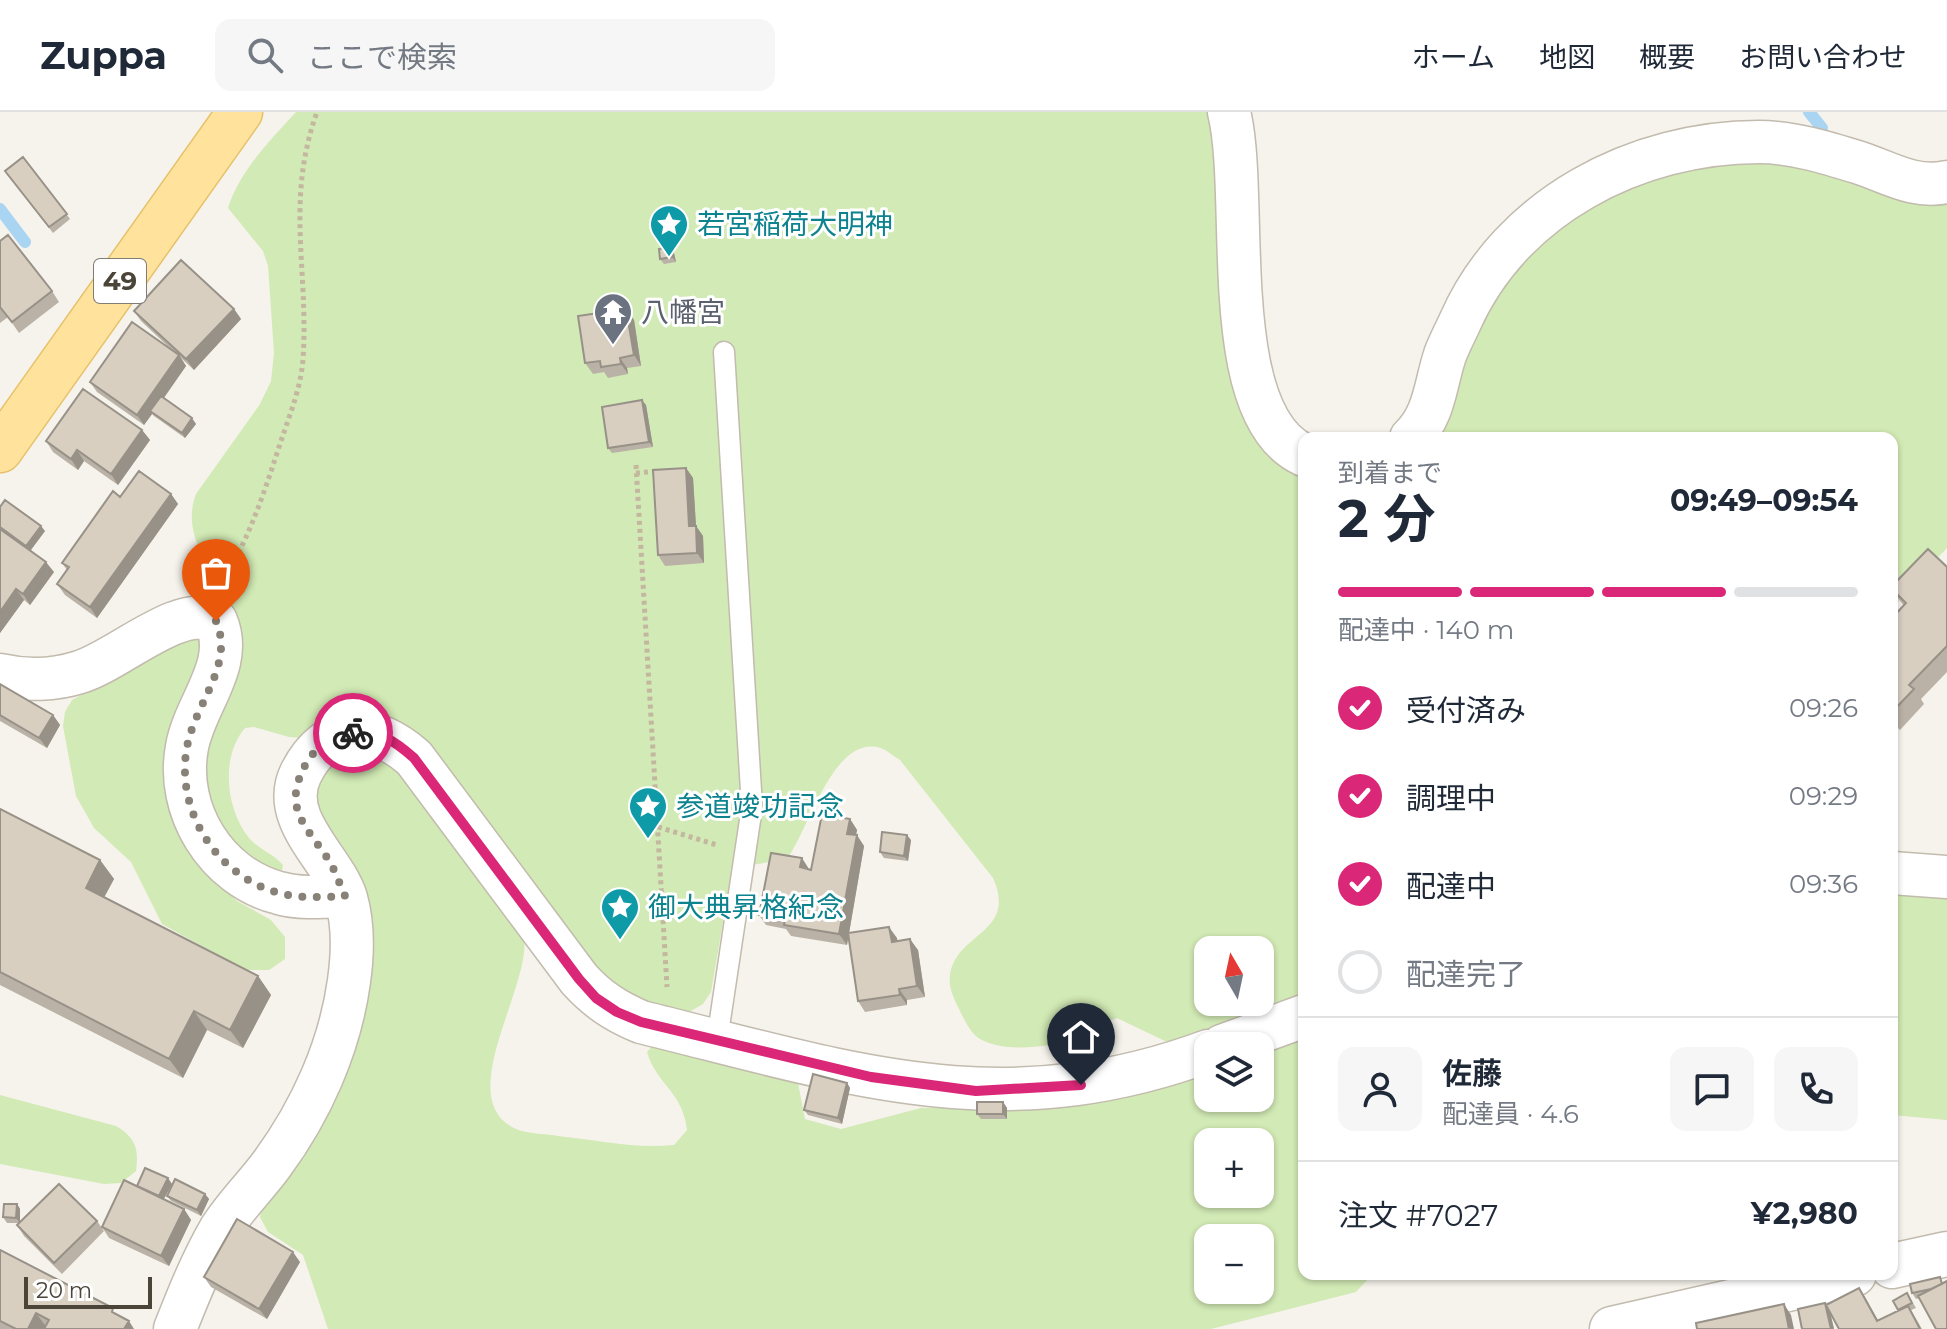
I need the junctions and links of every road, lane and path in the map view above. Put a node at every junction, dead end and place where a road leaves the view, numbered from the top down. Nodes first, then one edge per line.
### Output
1 (240, 112) edge
2 (317, 112) edge
3 (1229, 112) edge
4 (1947, 182) edge
5 (724, 352) dead end
6 (1415, 432) edge
7 (0, 450) edge
8 (1298, 451) edge
9 (636, 465) dead end
10 (731, 467) junction
11 (636, 473) junction
12 (203, 615) junction
13 (0, 675) edge
14 (657, 827) junction
15 (745, 853) junction
16 (1898, 873) edge
17 (1947, 877) edge
18 (345, 896) junction
19 (665, 952) dead end
20 (1298, 1018) edge
21 (1260, 1032) edge
22 (717, 1040) junction
23 (1194, 1056) edge
24 (1947, 1254) edge
25 (1898, 1265) edge
26 (1828, 1280) edge
27 (1621, 1328) edge
28 (175, 1329) edge

1 - 7 main road, 49
2 - 12 path
3 - 8 street
4 - 6 street
5 - 10 lane
9 - 11 path
10 - 11 path
10 - 15 lane
11 - 14 path
12 - 13 street
12 - 18 street
14 - 15 path
14 - 19 path
15 - 22 lane
16 - 17 street
18 - 22 street
18 - 28 street
20 - 21 street
22 - 23 street
24 - 25 street
26 - 27 street

